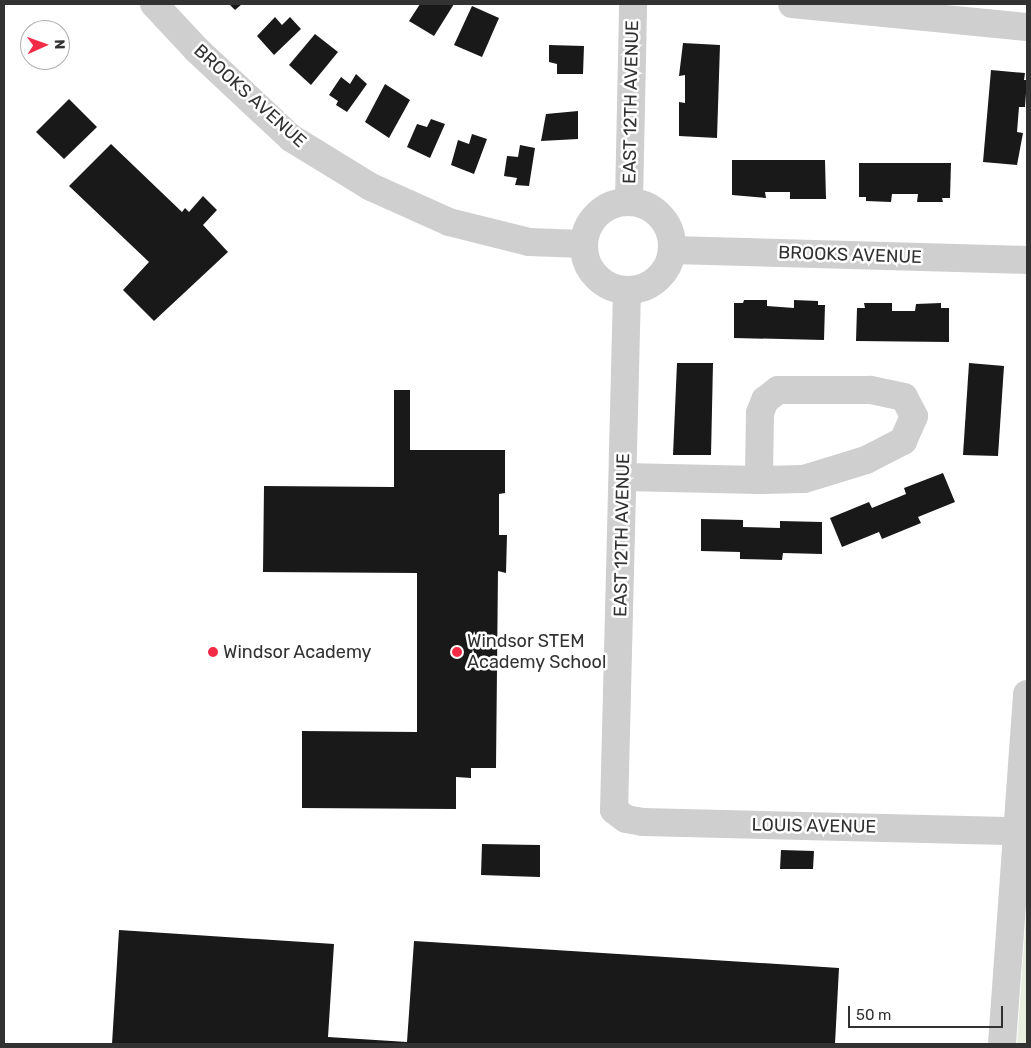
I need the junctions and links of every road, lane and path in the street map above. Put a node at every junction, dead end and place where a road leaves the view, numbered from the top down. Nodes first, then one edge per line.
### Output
1 (154, 4) edge
2 (633, 4) edge
3 (792, 4) edge
4 (887, 9) edge
5 (1027, 28) edge
6 (629, 201) junction
7 (583, 244) junction
8 (672, 250) junction
9 (1027, 260) edge
10 (627, 291) junction
11 (624, 477) junction
12 (759, 480) junction
13 (1027, 694) edge
14 (614, 810) joint
15 (1017, 831) junction
16 (1002, 1044) edge

1 - 7 street, BROOKS AVENUE
2 - 6 street, EAST 12TH AVENUE
3 - 4 street
4 - 5 street
6 - 7 street
6 - 8 street
7 - 10 street
8 - 9 street, BROOKS AVENUE
8 - 10 street
10 - 11 street, EAST 12TH AVENUE
11 - 12 street
11 - 14 street, EAST 12TH AVENUE
12 - 12 street
13 - 15 street
14 - 15 street, LOUIS AVENUE
15 - 16 street

